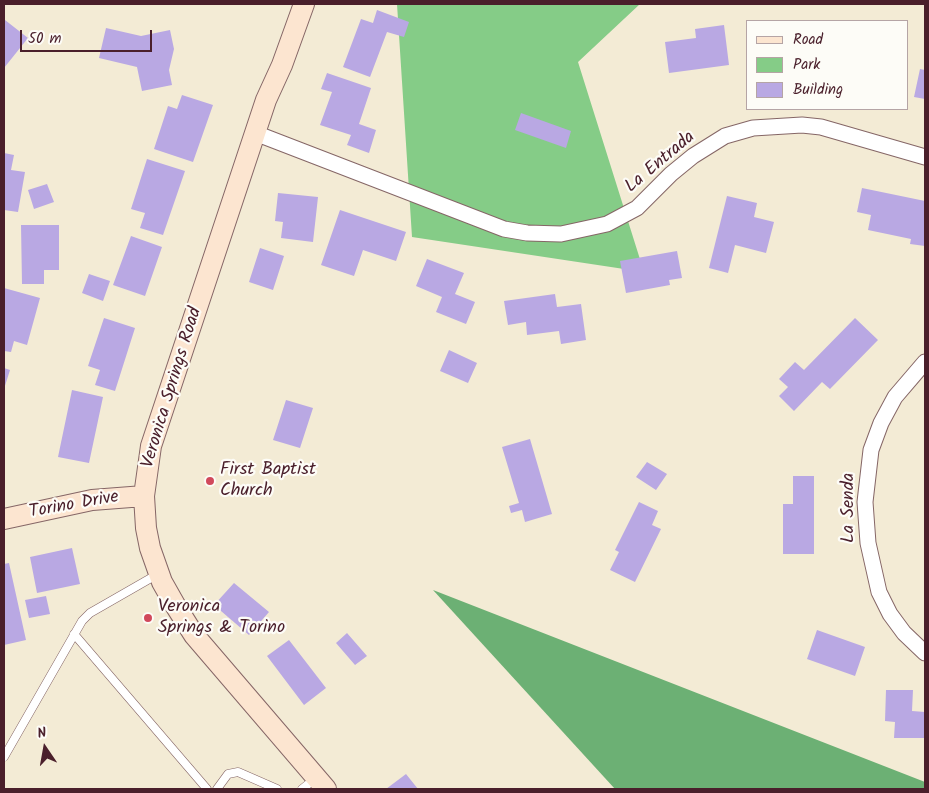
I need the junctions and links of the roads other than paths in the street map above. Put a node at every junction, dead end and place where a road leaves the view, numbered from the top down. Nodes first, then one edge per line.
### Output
1 (304, 4) edge
2 (255, 133) junction
3 (925, 157) edge
4 (925, 362) edge
5 (144, 496) junction
6 (4, 519) edge
7 (159, 573) junction
8 (74, 634) junction
9 (925, 653) edge
10 (4, 757) edge
11 (315, 786) edge
12 (207, 789) edge
13 (217, 789) edge
14 (277, 789) edge

1 - 2 street, Veronica Springs Road
2 - 3 street, La Entrada
2 - 5 street, Veronica Springs Road
4 - 9 street, La Senda
5 - 6 street, Torino Drive
5 - 7 street, Veronica Springs Road
7 - 8 lane
7 - 11 street, Veronica Springs Road
8 - 10 lane
8 - 12 lane
13 - 14 lane

